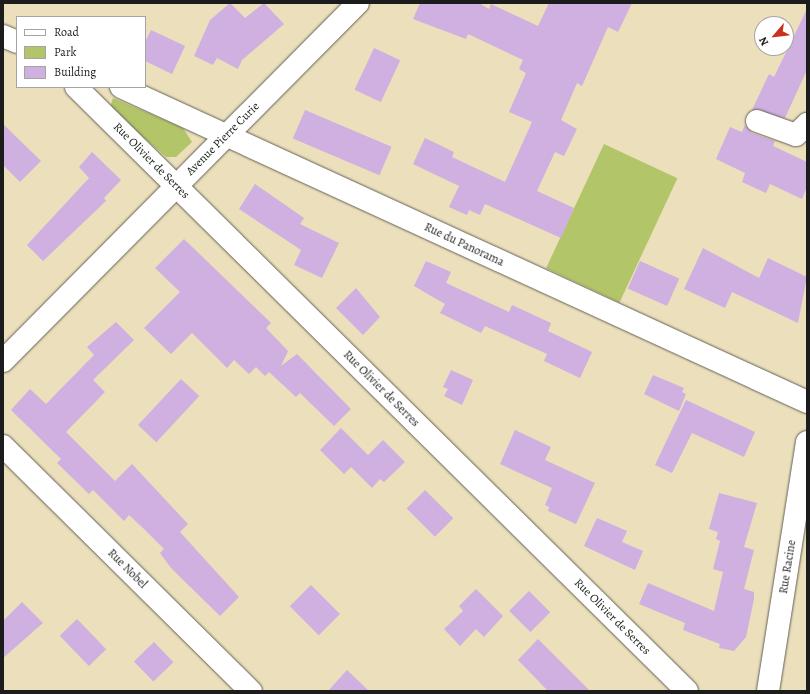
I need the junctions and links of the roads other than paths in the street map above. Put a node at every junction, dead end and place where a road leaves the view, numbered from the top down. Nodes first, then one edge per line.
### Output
1 (358, 3) edge
2 (3, 36) edge
3 (16, 42) edge
4 (77, 88) edge
5 (123, 88) edge
6 (757, 121) dead end
7 (807, 124) edge
8 (226, 136) junction
9 (176, 187) junction
10 (3, 361) edge
11 (807, 402) edge
12 (807, 442) edge
13 (3, 446) edge
14 (251, 691) edge
15 (687, 691) edge
16 (768, 691) edge

1 - 8 street, Avenue Pierre Curie
2 - 3 street
4 - 9 street, Rue Olivier de Serres
5 - 8 street, Rue du Panorama
6 - 7 street
8 - 9 street, Avenue Pierre Curie
8 - 11 street, Rue du Panorama
9 - 10 street, Avenue Pierre Curie
9 - 15 street, Rue Olivier de Serres
12 - 16 street, Rue Racine
13 - 14 street, Rue Nobel

